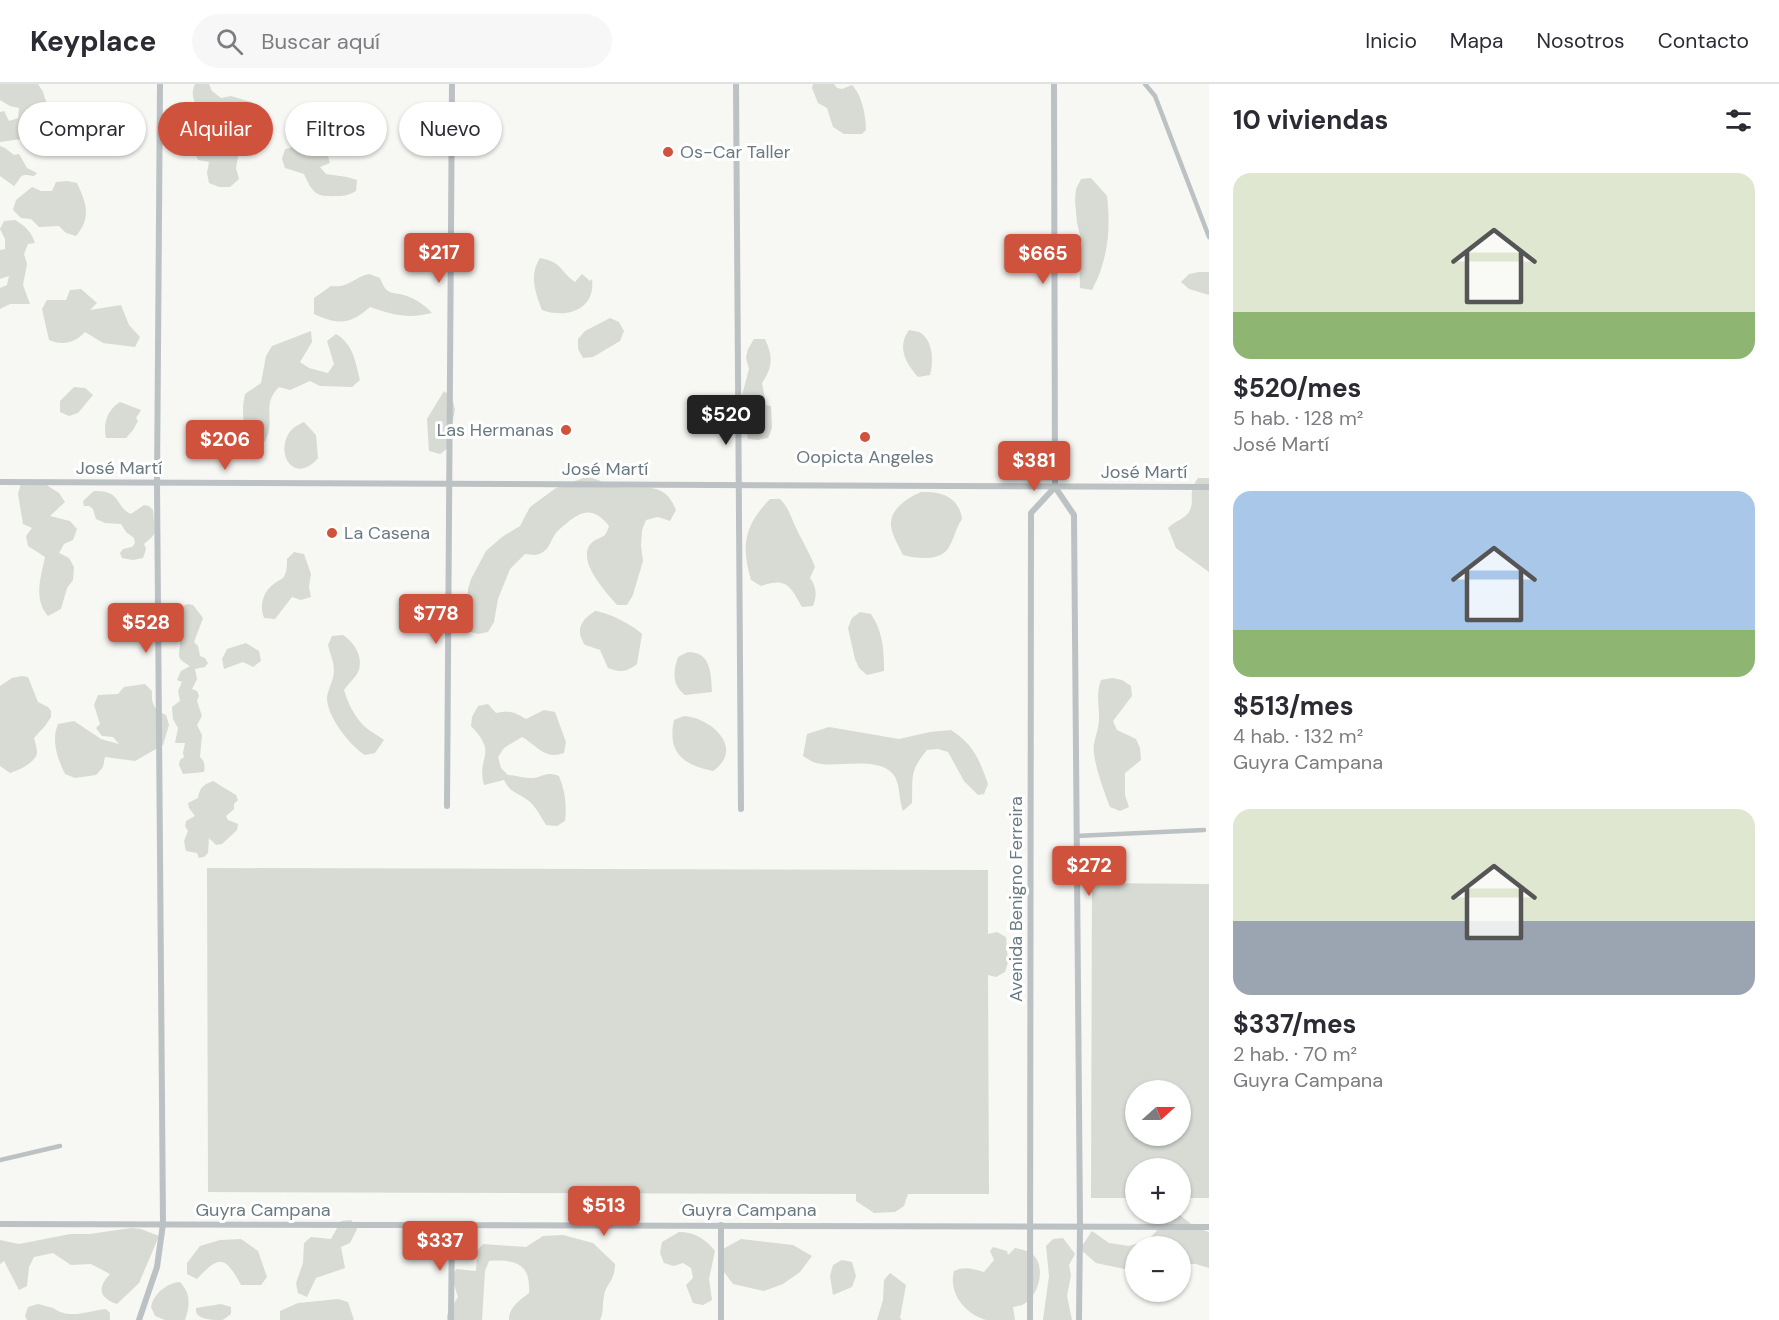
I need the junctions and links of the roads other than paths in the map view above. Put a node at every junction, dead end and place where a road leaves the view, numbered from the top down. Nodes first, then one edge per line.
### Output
1 (160, 84) edge
2 (452, 84) edge
3 (736, 84) edge
4 (1054, 84) edge
5 (1146, 84) edge
6 (1209, 237) edge
7 (0, 482) edge
8 (157, 483) junction
9 (450, 484) junction
10 (739, 484) junction
11 (1055, 487) junction
12 (1209, 487) edge
13 (447, 806) dead end
14 (741, 809) dead end
15 (1204, 830) dead end
16 (1076, 836) junction
17 (60, 1146) dead end
18 (0, 1160) edge
19 (0, 1224) edge
20 (163, 1224) junction
21 (452, 1225) junction
22 (721, 1225) junction
23 (1030, 1226) junction
24 (1080, 1226) junction
25 (1209, 1227) edge
26 (139, 1320) edge
27 (452, 1320) edge
28 (721, 1320) edge
29 (1030, 1320) edge
30 (1079, 1320) edge

1 - 8 street
2 - 9 street
3 - 10 street
4 - 11 street
5 - 6 lane
7 - 8 street, José Martí
8 - 9 street, José Martí
8 - 20 street
9 - 10 street, José Martí
9 - 13 street
10 - 11 street, José Martí
10 - 14 street
11 - 12 street, José Martí
11 - 16 street
11 - 23 street, Avenida Benigno Ferreira
15 - 16 lane
16 - 24 street
17 - 18 lane
19 - 20 street, Guyra Campana
20 - 21 street, Guyra Campana
20 - 26 street
21 - 22 street, Guyra Campana
21 - 27 street
22 - 23 street, Guyra Campana
22 - 28 street
23 - 24 street, Guyra Campana
23 - 29 street, Avenida Benigno Ferreira
24 - 25 street, Guyra Campana
24 - 30 street

